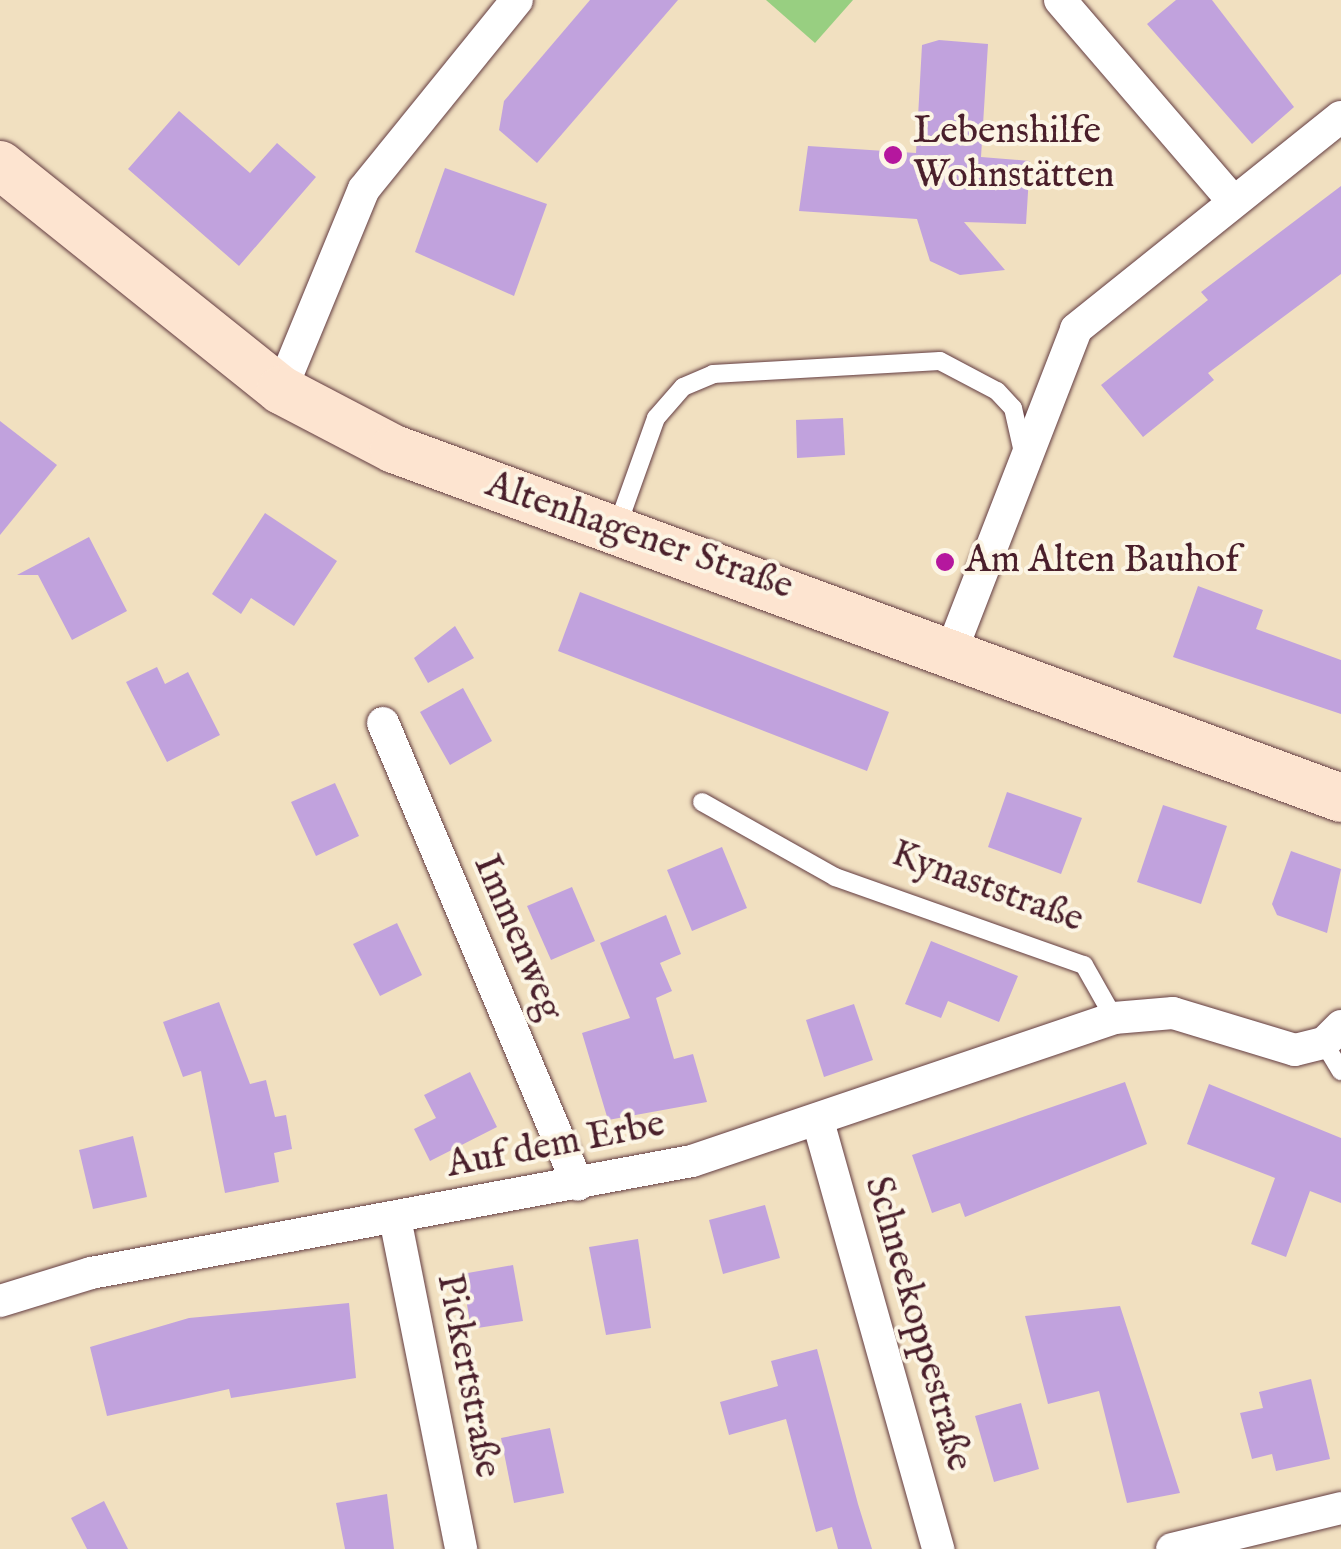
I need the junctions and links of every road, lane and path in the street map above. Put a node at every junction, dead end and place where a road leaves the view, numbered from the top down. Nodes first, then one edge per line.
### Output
1 (517, 0) edge
2 (1060, 0) edge
3 (1341, 117) edge
4 (0, 165) edge
5 (1232, 200) junction
6 (281, 390) junction
7 (1019, 466) junction
8 (615, 532) junction
9 (951, 652) junction
10 (383, 723) dead end
11 (1341, 798) edge
12 (702, 802) dead end
13 (1114, 1018) junction
14 (1335, 1047) edge
15 (818, 1121) junction
16 (578, 1186) junction
17 (394, 1218) junction
18 (0, 1301) edge
19 (1341, 1508) edge
20 (461, 1549) edge
21 (938, 1549) edge
22 (1172, 1549) edge

1 - 6 street
2 - 5 street
3 - 5 street
4 - 6 main road, Altenhagener Straße
5 - 7 street
6 - 8 main road, Altenhagener Straße
7 - 8 lane
7 - 9 street
8 - 9 main road, Altenhagener Straße
9 - 11 main road, Altenhagener Straße
10 - 16 street, Immenweg
12 - 13 lane, Kynaststraße
13 - 14 street
13 - 15 street, Auf dem Erbe
15 - 16 street, Auf dem Erbe
15 - 21 street, Schneekoppestraße
16 - 17 street, Auf dem Erbe
17 - 18 street, Auf dem Erbe
17 - 20 street, Pickertstraße
19 - 22 street

